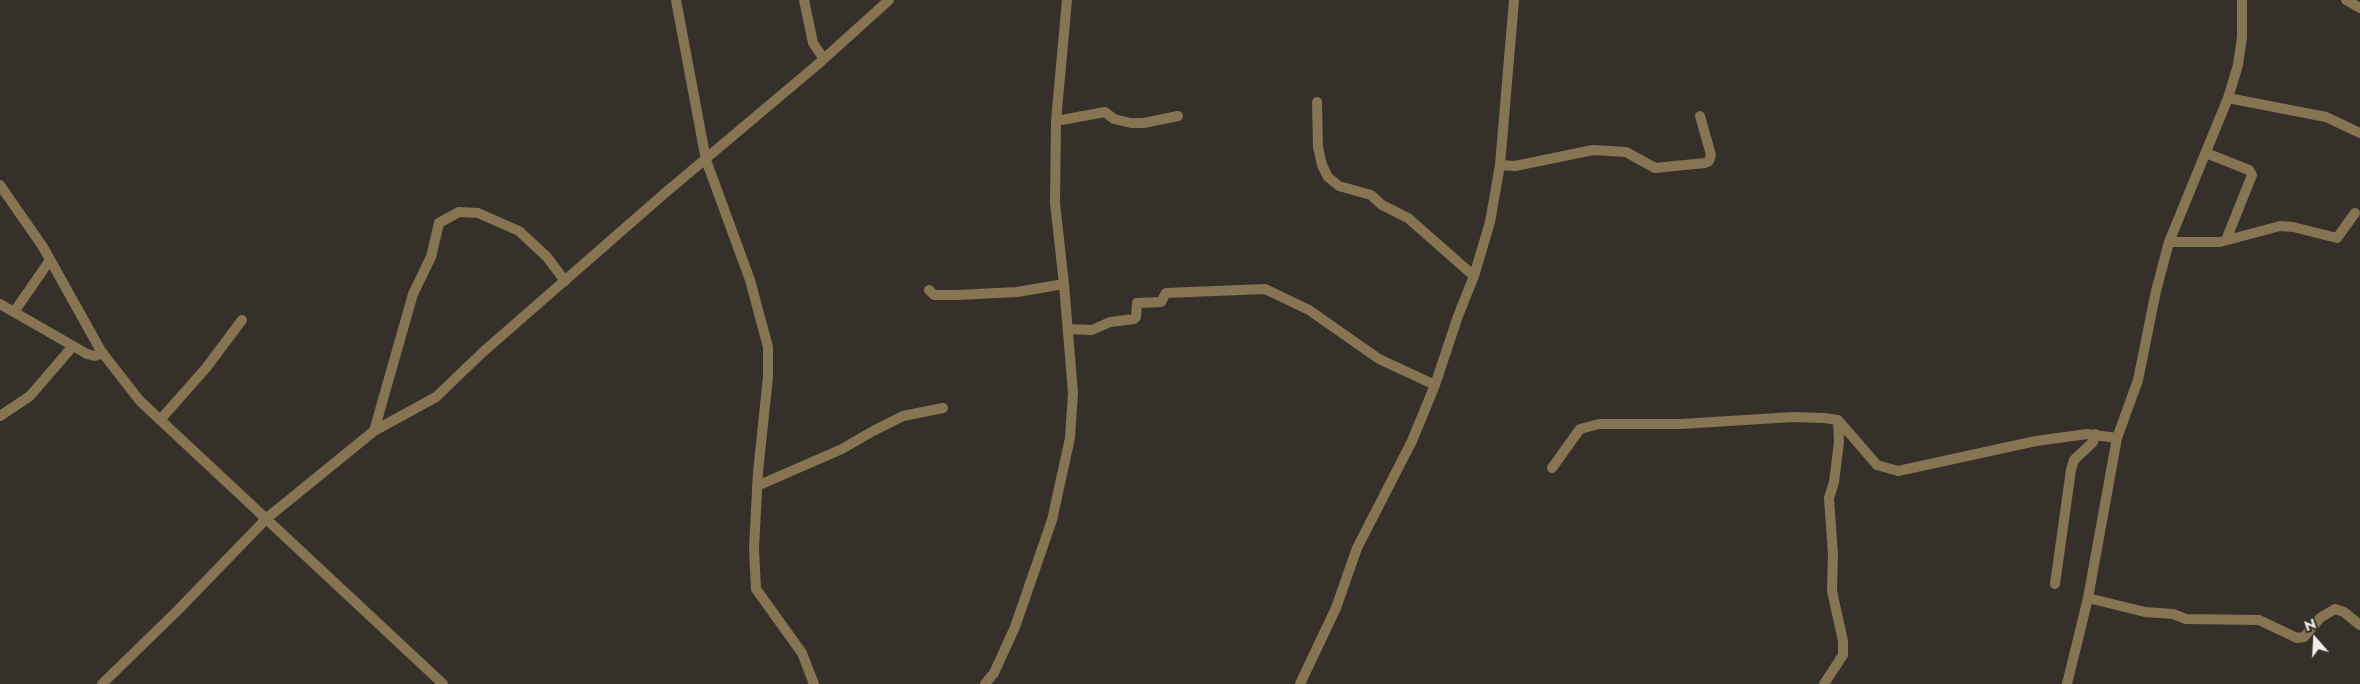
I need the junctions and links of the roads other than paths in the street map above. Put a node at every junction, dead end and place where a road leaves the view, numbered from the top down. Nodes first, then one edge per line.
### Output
1 (676, 0) edge
2 (804, 0) edge
3 (889, 0) edge
4 (1067, 0) edge
5 (1514, 0) edge
6 (2242, 0) edge
7 (2346, 0) edge
8 (2360, 8) edge
9 (824, 59) junction
10 (2228, 98) junction
11 (1318, 102) dead end
12 (1178, 116) dead end
13 (1700, 116) dead end
14 (1056, 122) junction
15 (2360, 133) edge
16 (2206, 152) junction
17 (706, 160) junction
18 (1500, 165) junction
19 (0, 185) edge
20 (2355, 212) dead end
21 (2226, 240) junction
22 (2169, 242) junction
23 (50, 260) junction
24 (1474, 276) junction
25 (565, 281) junction
26 (1064, 284) junction
27 (928, 290) dead end
28 (0, 304) edge
29 (14, 312) junction
30 (242, 320) dead end
31 (1068, 329) junction
32 (73, 346) junction
33 (103, 354) junction
34 (1435, 385) junction
35 (943, 408) dead end
36 (0, 416) edge
37 (160, 420) junction
38 (1838, 420) junction
39 (374, 431) junction
40 (2095, 434) junction
41 (2117, 438) junction
42 (1552, 468) dead end
43 (757, 486) junction
44 (267, 518) junction
45 (2055, 584) dead end
46 (2088, 598) junction
47 (2360, 625) edge
48 (102, 684) edge
49 (443, 684) edge
50 (814, 684) edge
51 (985, 684) edge
52 (1300, 684) edge
53 (1824, 684) edge
54 (2067, 684) edge

1 - 17 street
2 - 9 street
3 - 9 street
4 - 14 street
5 - 18 street
6 - 10 street
7 - 8 street
9 - 17 street
10 - 15 street
10 - 16 street
11 - 24 street
12 - 14 street
13 - 18 street
14 - 26 street
16 - 21 street
16 - 22 street
17 - 25 street
17 - 43 street
18 - 24 street
19 - 23 street
20 - 21 street
21 - 22 street
22 - 41 street
23 - 29 street
23 - 33 street
24 - 34 street
25 - 39 street
25 - 39 street
26 - 27 street
26 - 31 street
28 - 29 street
29 - 32 street
30 - 37 street
31 - 34 street
31 - 51 street
32 - 33 street
32 - 36 street
33 - 37 street
34 - 52 street
35 - 43 street
37 - 44 street
38 - 40 street
38 - 42 street
38 - 53 street
39 - 44 street
40 - 41 street
40 - 45 street
41 - 46 street
43 - 50 street
44 - 48 street
44 - 49 street
46 - 47 street
46 - 54 street

